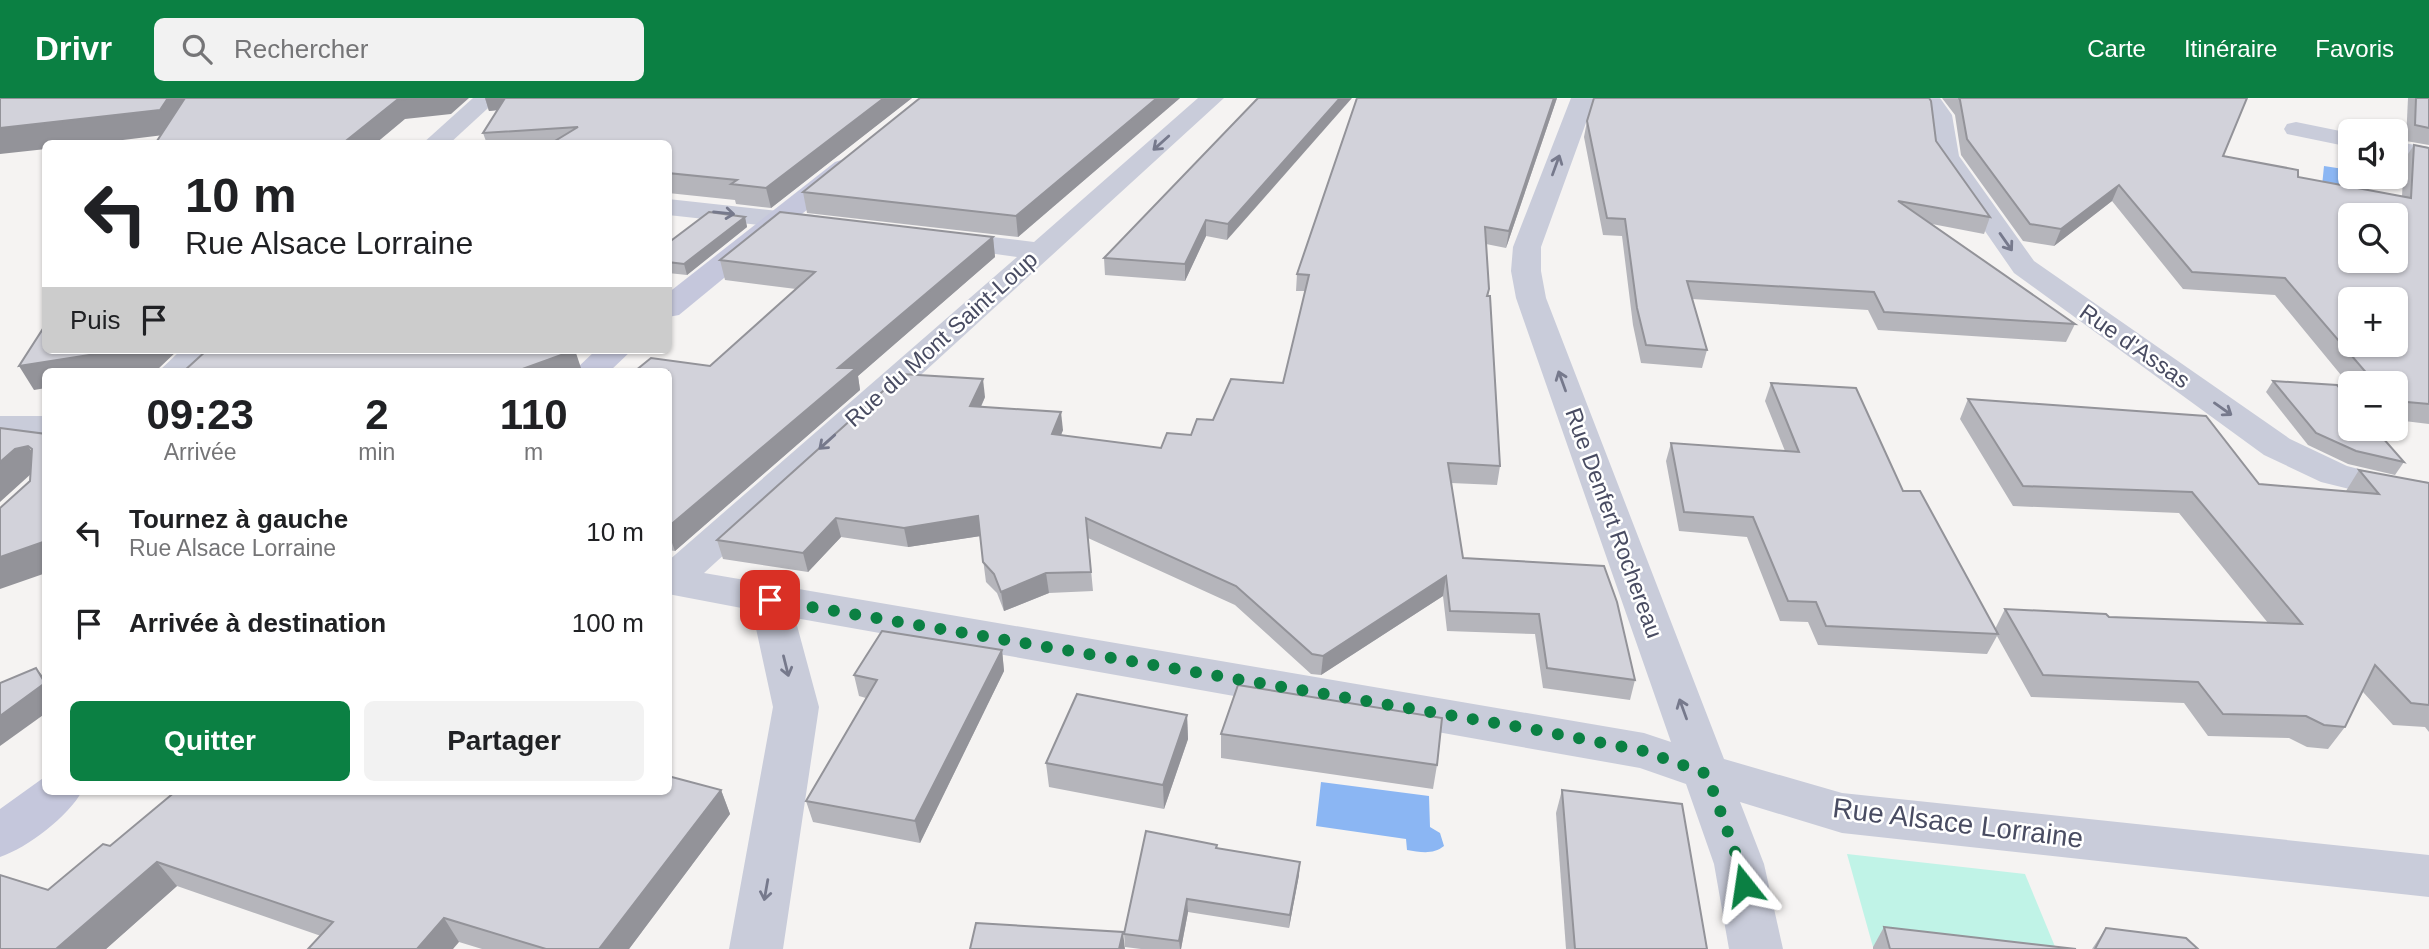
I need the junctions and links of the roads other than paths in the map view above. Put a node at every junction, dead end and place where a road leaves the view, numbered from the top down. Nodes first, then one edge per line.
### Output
1 (487, 98) edge
2 (1212, 98) edge
3 (1583, 98) edge
4 (1928, 98) edge
5 (2296, 129) dead end
6 (2338, 138) edge
7 (439, 140) edge
8 (866, 150) edge
9 (2408, 151) edge
10 (2429, 155) edge
11 (672, 207) edge
12 (780, 219) junction
13 (841, 226) edge
14 (921, 236) edge
15 (1040, 251) junction
16 (672, 305) edge
17 (196, 354) edge
18 (611, 354) edge
19 (179, 368) edge
20 (594, 368) edge
21 (0, 426) edge
22 (42, 426) edge
23 (2429, 493) edge
24 (672, 578) edge
25 (672, 580) edge
26 (770, 600) junction
27 (1707, 774) junction
28 (53, 795) edge
29 (0, 837) edge
30 (2429, 876) edge
31 (756, 949) edge
32 (1756, 949) edge

1 - 7 street
2 -> 15 street, Rue du Mont Saint-Loup
27 -> 3 street, Rue Denfert Rochereau
4 -> 23 street, Rue d'Assas
5 - 6 street
8 - 12 main road
9 - 10 street
11 -> 12 street
12 - 13 street
12 - 16 main road
14 - 15 street
15 -> 24 street, Rue du Mont Saint-Loup
17 - 19 street
18 - 20 main road
21 - 22 street
25 - 26 street, Rue Alsace Lorraine
26 - 27 street, Rue Alsace Lorraine
26 -> 31 street
27 - 30 street, Rue Alsace Lorraine
27 - 32 street, Rue Denfert Rochereau
28 - 29 main road

